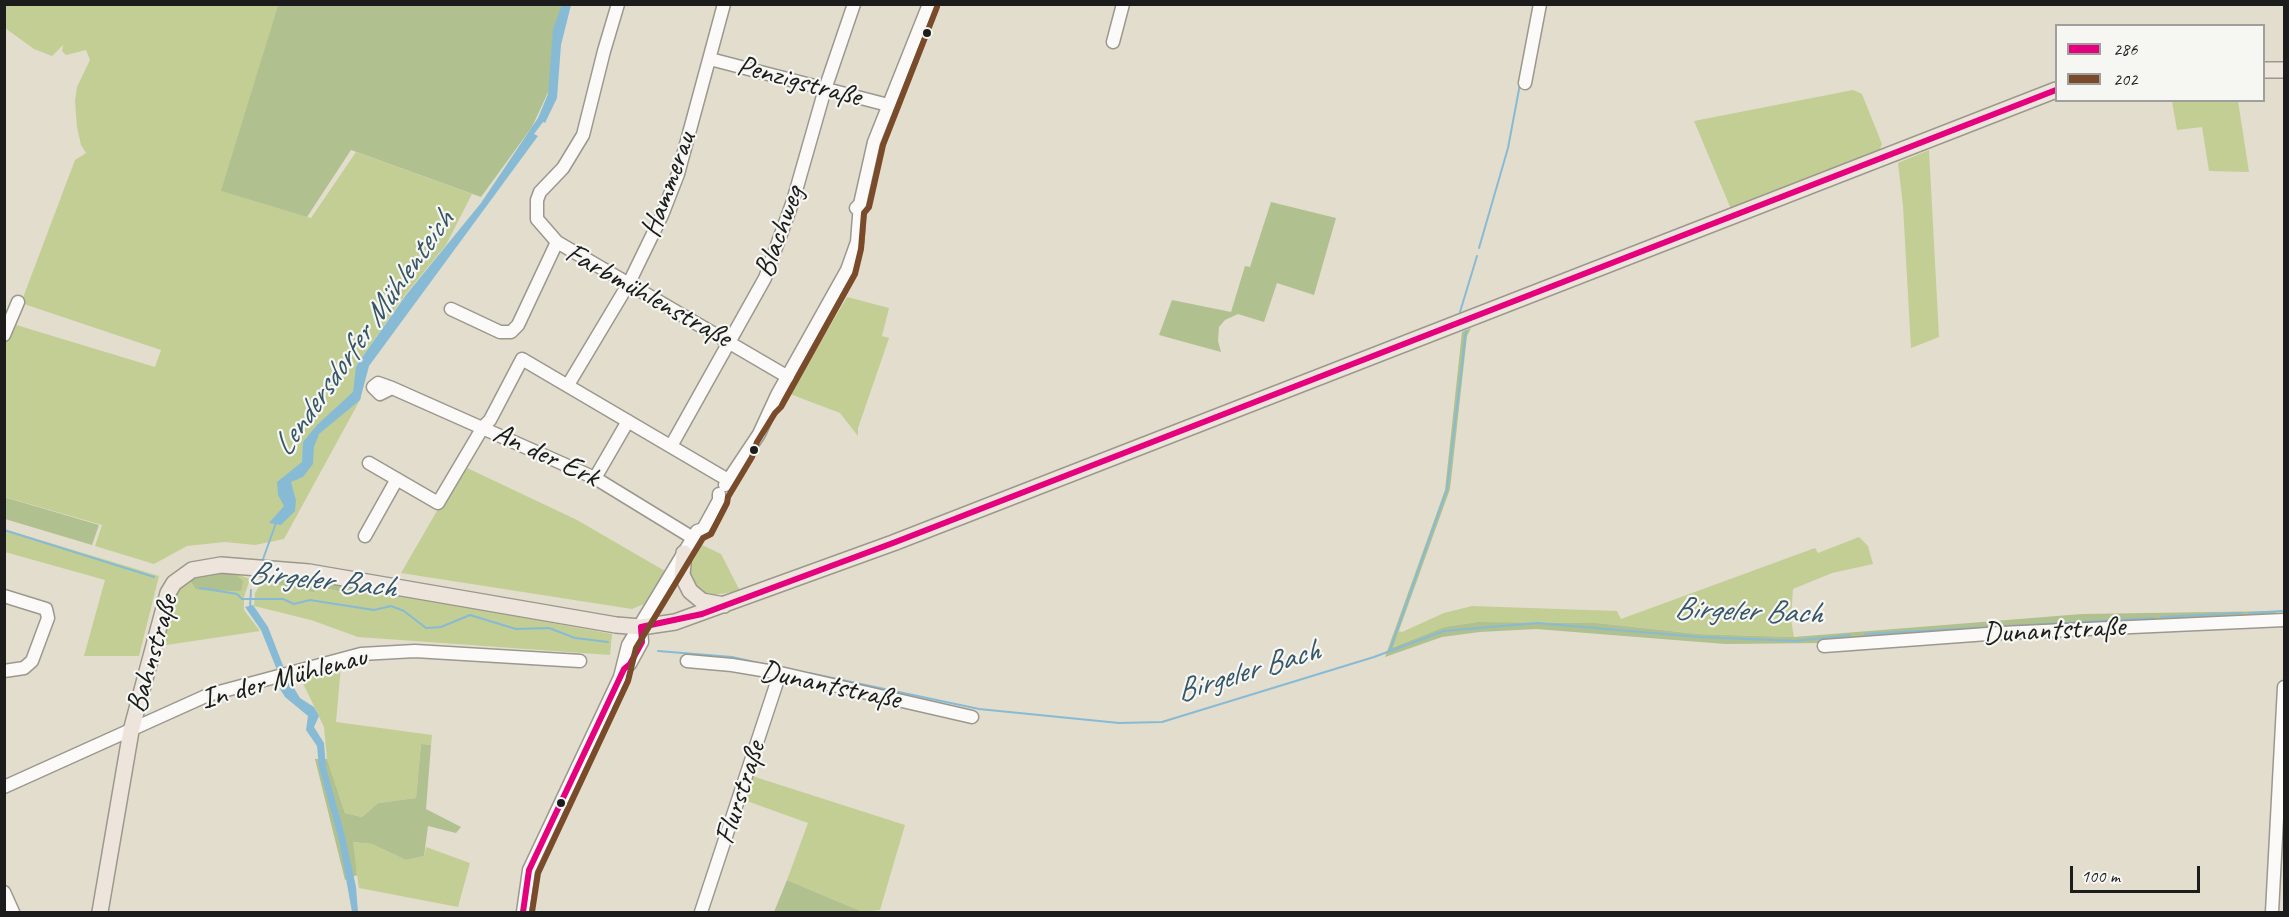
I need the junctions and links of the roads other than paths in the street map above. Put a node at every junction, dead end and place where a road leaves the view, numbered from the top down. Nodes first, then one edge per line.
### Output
1 (618, 4) edge
2 (724, 4) edge
3 (854, 4) edge
4 (929, 4) edge
5 (1123, 4) edge
6 (1540, 4) edge
7 (1113, 42) dead end
8 (710, 59) junction
9 (1526, 83) dead end
10 (825, 89) junction
11 (2055, 90) edge
12 (888, 105) junction
13 (557, 242) junction
14 (629, 283) junction
15 (18, 302) dead end
16 (451, 309) dead end
17 (4, 335) edge
18 (731, 342) junction
19 (788, 377) junction
20 (568, 385) junction
21 (392, 388) dead end
22 (628, 421) junction
23 (483, 427) junction
24 (671, 446) junction
25 (369, 464) dead end
26 (596, 478) junction
27 (397, 480) junction
28 (728, 480) junction
29 (695, 534) junction
30 (365, 536) dead end
31 (684, 553) junction
32 (4, 596) edge
33 (724, 605) junction
34 (2284, 620) edge
35 (641, 627) junction
36 (1824, 646) dead end
37 (580, 661) dead end
38 (687, 661) dead end
39 (4, 670) edge
40 (780, 673) junction
41 (2284, 687) edge
42 (972, 717) dead end
43 (131, 731) junction
44 (4, 787) edge
45 (4, 892) edge
46 (13, 912) edge
47 (100, 912) edge
48 (523, 912) edge
49 (701, 912) edge
50 (2272, 912) edge

1 - 13 street
2 - 8 street, Hammerau
3 - 10 street, Blachweg
4 - 12 street
5 - 7 street
6 - 9 street
8 - 10 street, Penzigstraße
8 - 14 street, Hammerau
10 - 12 street, Penzigstraße
10 - 18 street, Blachweg
11 - 33 main road, Bahnstraße
12 - 19 street
13 - 14 street, Farbmühlenstraße
13 - 16 street, Farbmühlenstraße
14 - 18 street, Farbmühlenstraße
14 - 20 street, Hammerau
15 - 17 street
18 - 19 street, Farbmühlenstraße
18 - 24 street, Blachweg
19 - 28 street
20 - 22 street
20 - 23 street
21 - 23 street, An der Erk
22 - 24 street
22 - 26 street
23 - 26 street, An der Erk
23 - 27 street
24 - 28 street
25 - 27 street
26 - 29 street, An der Erk
27 - 30 street
28 - 29 street
29 - 31 street
31 - 33 main road
31 - 35 street
32 - 39 street
33 - 35 main road, Bahnstraße
34 - 36 street, Dunantstraße
35 - 43 main road, Bahnstraße
35 - 48 street
37 - 43 street, In der Mühlenau
38 - 40 street, Dunantstraße
40 - 42 street, Dunantstraße
40 - 49 street, Flurstraße
41 - 50 street
43 - 44 street, In der Mühlenau
43 - 47 main road, Bahnstraße
45 - 46 street

